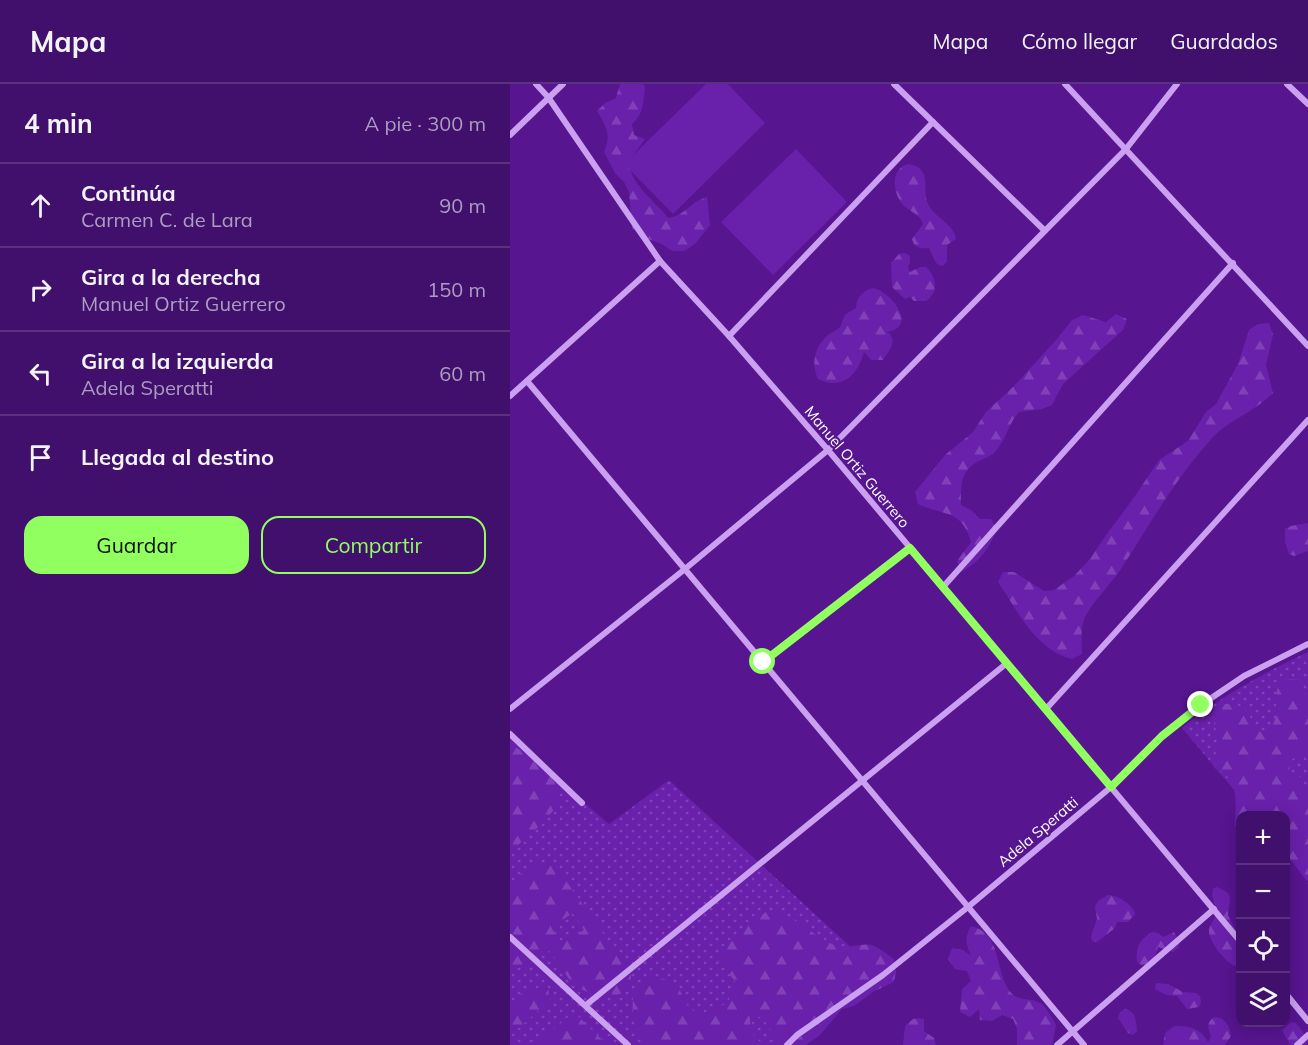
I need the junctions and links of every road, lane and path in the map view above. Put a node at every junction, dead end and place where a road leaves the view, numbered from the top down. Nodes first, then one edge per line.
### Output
1 (536, 84) edge
2 (563, 84) edge
3 (894, 84) edge
4 (1065, 84) edge
5 (1177, 84) edge
6 (1287, 84) edge
7 (548, 97) junction
8 (1308, 104) edge
9 (933, 122) junction
10 (510, 135) edge
11 (1126, 149) junction
12 (1044, 230) junction
13 (660, 261) junction
14 (1233, 263) junction
15 (729, 336) junction
16 (1306, 341) edge
17 (527, 381) junction
18 (510, 396) edge
19 (1308, 420) edge
20 (828, 450) junction
21 (910, 548) junction
22 (685, 569) junction
23 (943, 586) junction
24 (1308, 644) edge
25 (763, 662) junction
26 (1007, 663) junction
27 (510, 709) edge
28 (1046, 709) junction
29 (510, 734) edge
30 (862, 781) junction
31 (1111, 787) junction
32 (582, 803) dead end
33 (968, 907) junction
34 (1214, 909) junction
35 (1236, 936) edge
36 (510, 937) edge
37 (1290, 999) edge
38 (586, 1005) junction
39 (1308, 1021) edge
40 (1073, 1032) junction
41 (1308, 1035) edge
42 (628, 1045) edge
43 (787, 1045) edge
44 (1057, 1045) edge
45 (1084, 1045) edge
46 (1297, 1045) edge

1 - 7 street, Manuel Ortiz Guerrero
2 - 7 street
3 - 9 street
4 - 11 street
5 - 11 street
6 - 8 street
7 - 10 street
7 - 13 street, Manuel Ortiz Guerrero
9 - 12 street
9 - 15 street
11 - 12 street
11 - 14 street
12 - 20 street
13 - 15 street, Manuel Ortiz Guerrero
13 - 17 street
14 - 16 street
14 - 23 street
15 - 20 street, Manuel Ortiz Guerrero
17 - 18 street
17 - 22 street
19 - 28 street
20 - 21 street, Manuel Ortiz Guerrero
20 - 22 street
21 - 23 street, Manuel Ortiz Guerrero
21 - 25 street
22 - 25 street
22 - 27 street
23 - 26 street, Manuel Ortiz Guerrero
24 - 31 street, Adela Speratti
25 - 30 street
26 - 28 street, Manuel Ortiz Guerrero
26 - 30 street
28 - 31 street, Manuel Ortiz Guerrero
29 - 32 street
30 - 33 street
30 - 38 street
31 - 33 street, Adela Speratti
31 - 34 street, Manuel Ortiz Guerrero
33 - 40 street
33 - 43 street, Adela Speratti
34 - 35 street, Manuel Ortiz Guerrero
34 - 40 street
36 - 38 street
37 - 39 street
38 - 42 street
40 - 44 street
40 - 45 street
41 - 46 street

